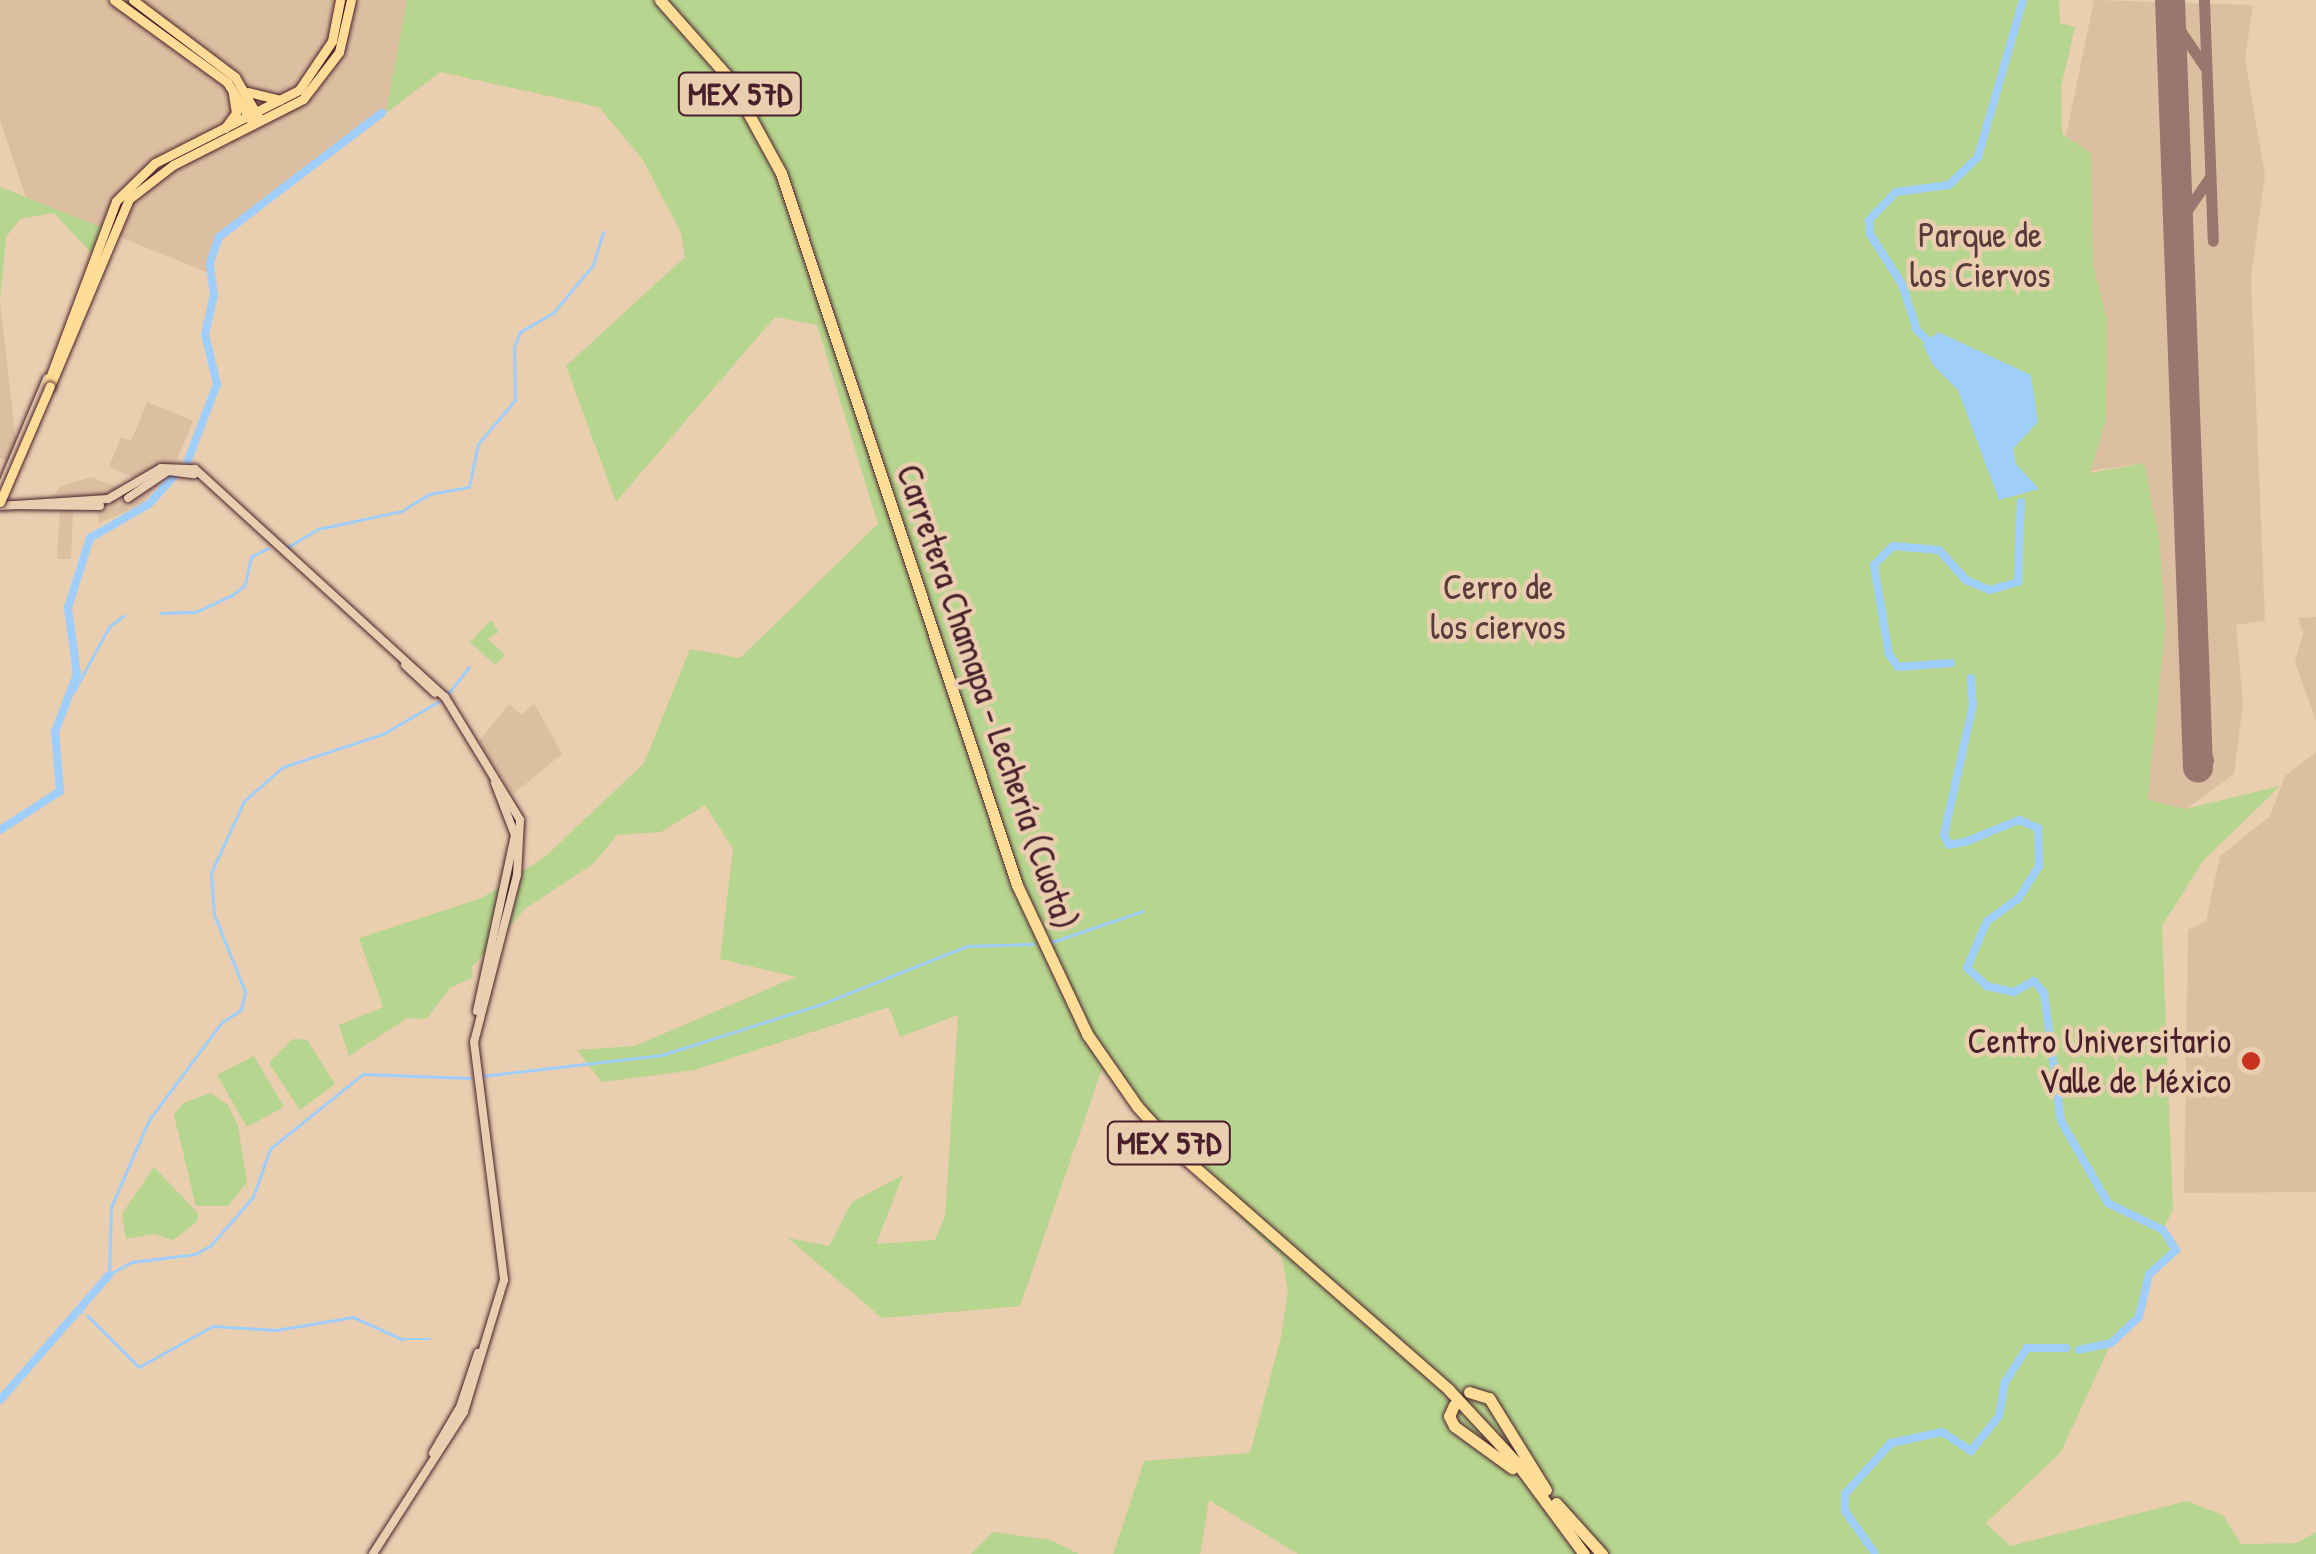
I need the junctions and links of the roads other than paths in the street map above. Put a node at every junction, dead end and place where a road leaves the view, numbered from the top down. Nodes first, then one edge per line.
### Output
1 (114, 0) edge
2 (134, 0) edge
3 (340, 0) edge
4 (352, 0) edge
5 (660, 0) edge
6 (671, 0) edge
7 (227, 82) junction
8 (243, 87) junction
9 (288, 98) junction
10 (256, 121) junction
11 (222, 132) junction
12 (125, 196) junction
13 (53, 373) junction
14 (11, 484) junction
15 (25, 502) junction
16 (2, 504) edge
17 (1469, 1392) dead end
18 (1454, 1405) dead end
19 (1544, 1492) junction
20 (1556, 1503) junction
21 (371, 1554) edge
22 (1585, 1554) edge
23 (1602, 1554) edge

1 - 7 main road
2 - 8 main road
3 - 9 main road
4 - 10 main road
5 - 19 highway, Carretera Chamapa - Lechería (Cuota) / MEX 57D
6 - 19 highway, Carretera Chamapa - Lechería (Cuota) / MEX 57D
7 - 10 main road
7 - 11 main road
8 - 9 main road
8 - 10 main road
9 - 10 main road
10 - 11 main road
10 - 12 main road
11 - 12 main road
12 - 13 main road
13 - 14 main road
13 - 16 main road, bridge
13 - 16 main road
14 - 15 main road
14 - 16 main road
15 - 16 main road
15 - 21 main road
16 - 21 main road
17 - 19 highway
18 - 19 highway
19 - 20 highway, Carretera Chamapa - Lechería (Cuota) / MEX 57D
19 - 22 highway, Carretera Chamapa - Lechería (Cuota) / MEX 57D
20 - 22 highway, Carretera Chamapa - Lechería (Cuota) / MEX 57D
20 - 23 highway

